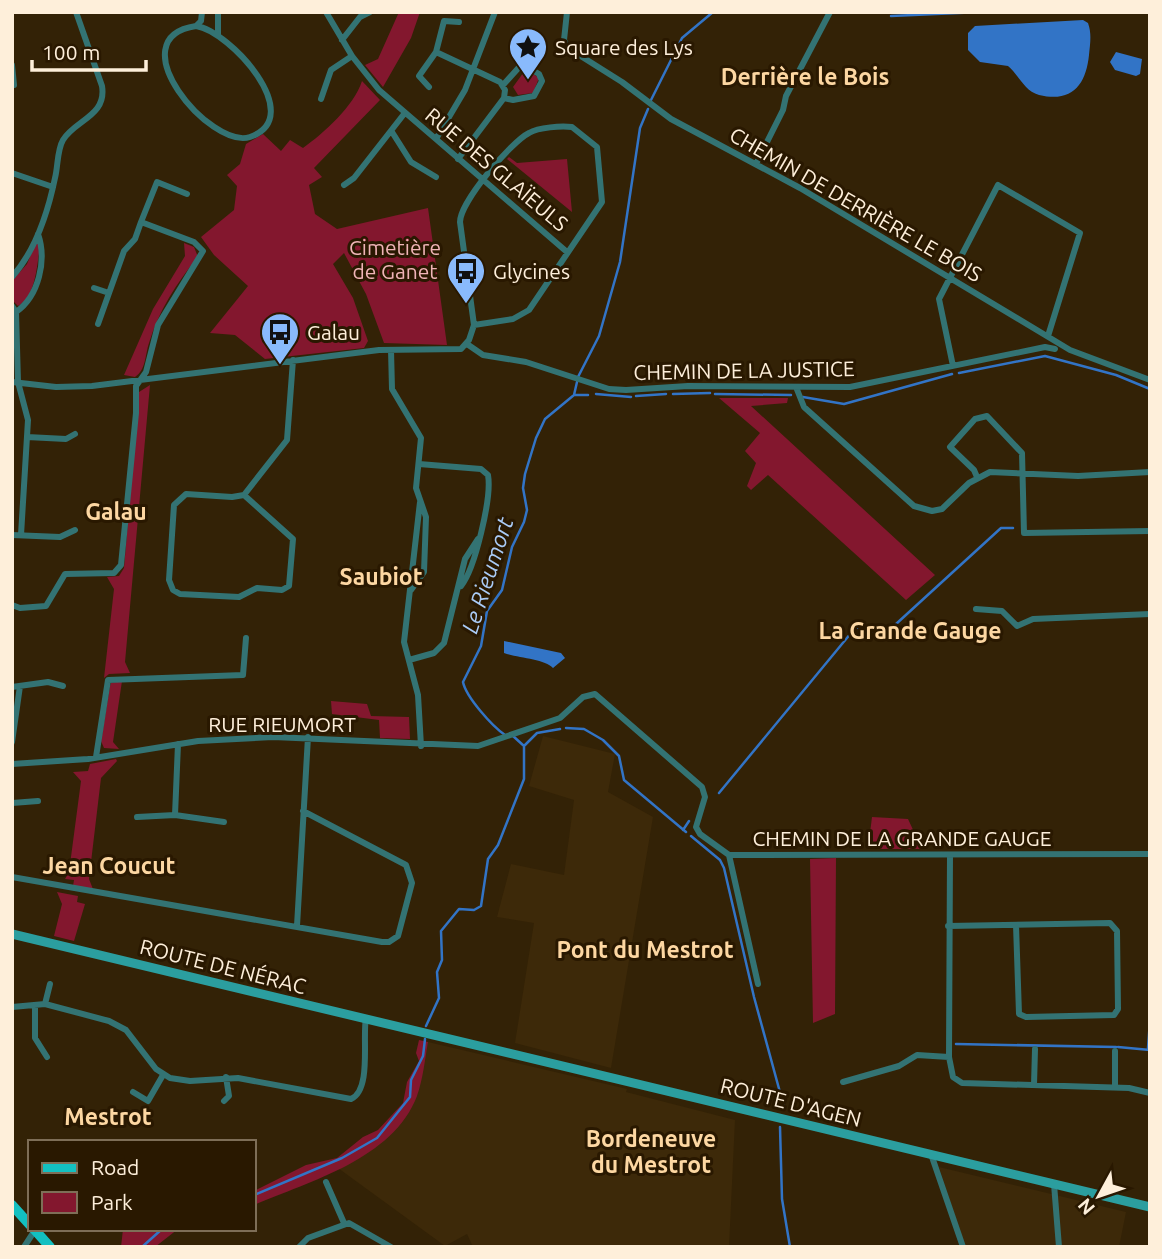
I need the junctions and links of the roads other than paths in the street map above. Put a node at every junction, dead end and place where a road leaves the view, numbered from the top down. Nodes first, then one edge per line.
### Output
1 (76, 12) edge
2 (202, 12) edge
3 (219, 12) edge
4 (326, 12) edge
5 (370, 12) edge
6 (495, 12) edge
7 (567, 12) edge
8 (830, 12) edge
9 (459, 22) dead end
10 (196, 26) junction
11 (218, 34) junction
12 (342, 40) junction
13 (436, 52) junction
14 (352, 56) junction
15 (12, 65) edge
16 (474, 70) junction
17 (15, 85) dead end
18 (503, 85) junction
19 (429, 87) dead end
20 (504, 98) junction
21 (321, 99) dead end
22 (404, 114) junction
23 (392, 132) junction
24 (436, 139) junction
25 (458, 159) junction
26 (756, 164) junction
27 (12, 173) edge
28 (436, 177) dead end
29 (482, 179) junction
30 (344, 185) dead end
31 (53, 187) junction
32 (187, 194) dead end
33 (141, 222) junction
34 (38, 234) junction
35 (566, 252) junction
36 (12, 277) edge
37 (951, 278) junction
38 (94, 288) dead end
39 (109, 293) junction
40 (14, 309) edge
41 (98, 324) dead end
42 (474, 325) junction
43 (1048, 336) junction
44 (464, 346) junction
45 (1055, 349) dead end
46 (391, 350) junction
47 (293, 360) junction
48 (953, 366) junction
49 (139, 380) junction
50 (1150, 380) edge
51 (15, 382) edge
52 (796, 387) junction
53 (75, 434) dead end
54 (27, 437) junction
55 (419, 464) junction
56 (1150, 472) edge
57 (1023, 474) junction
58 (977, 477) junction
59 (244, 495) junction
60 (75, 530) dead end
61 (1150, 531) edge
62 (12, 535) edge
63 (21, 536) junction
64 (12, 605) edge
65 (976, 609) dead end
66 (1150, 614) edge
67 (246, 638) dead end
68 (410, 660) junction
69 (20, 686) junction
70 (12, 687) edge
71 (63, 687) dead end
72 (509, 735) joint
73 (308, 737) junction
74 (12, 742) edge
75 (178, 744) junction
76 (421, 746) junction
77 (96, 757) junction
78 (12, 764) edge
79 (38, 801) dead end
80 (12, 803) edge
81 (303, 811) junction
82 (175, 815) junction
83 (137, 817) dead end
84 (225, 822) dead end
85 (1150, 854) edge
86 (729, 855) junction
87 (950, 855) junction
88 (12, 877) edge
89 (1016, 925) junction
90 (297, 926) junction
91 (948, 926) junction
92 (12, 934) edge
93 (50, 984) dead end
94 (758, 984) dead end
95 (45, 1004) junction
96 (35, 1005) junction
97 (12, 1007) edge
98 (366, 1018) junction
99 (425, 1033) joint
100 (1035, 1049) dead end
101 (1115, 1051) dead end
102 (47, 1057) dead end
103 (949, 1057) junction
104 (163, 1075) junction
105 (226, 1077) junction
106 (843, 1082) dead end
107 (1034, 1085) junction
108 (1115, 1087) junction
109 (133, 1092) dead end
110 (1150, 1093) edge
111 (224, 1101) dead end
112 (932, 1154) junction
113 (326, 1182) dead end
114 (1054, 1184) junction
115 (12, 1205) edge
116 (1150, 1207) edge
117 (28, 1223) edge
118 (344, 1223) junction
119 (32, 1231) edge
120 (36, 1231) edge
121 (24, 1247) edge
122 (50, 1247) edge
123 (299, 1247) edge
124 (391, 1247) edge
125 (963, 1247) edge
126 (1059, 1247) edge

1 - 31 street
2 - 10 street
3 - 11 street
4 - 12 street, RUE DES GLAÏEULS
5 - 12 street
6 - 16 street
7 - 26 street, CHEMIN DE DERRIÈRE LE BOIS
8 - 26 street
9 - 13 street
10 - 11 street
10 - 11 street
12 - 14 street, RUE DES GLAÏEULS
13 - 16 street
13 - 19 street
14 - 21 street
14 - 22 street, RUE DES GLAÏEULS
15 - 17 street
16 - 18 street
16 - 24 street
18 - 20 street
18 - 20 street
20 - 25 street
22 - 23 street, RUE DES GLAÏEULS
22 - 24 street, RUE DES GLAÏEULS
23 - 28 street, RUE DES GLAÏEULS
23 - 30 street, RUE DES GLAÏEULS
24 - 25 street, RUE DES GLAÏEULS
25 - 29 street, RUE DES GLAÏEULS
26 - 37 street, CHEMIN DE DERRIÈRE LE BOIS
27 - 31 street
29 - 35 street, RUE DES GLAÏEULS
29 - 35 street
29 - 42 street
31 - 34 street
32 - 33 street
33 - 39 street
33 - 49 street
34 - 36 street
34 - 40 street
35 - 42 street
37 - 43 street, CHEMIN DE DERRIÈRE LE BOIS
37 - 43 street
37 - 48 street
38 - 39 street
39 - 41 street
40 - 51 street
42 - 44 street
43 - 50 street, CHEMIN DE DERRIÈRE LE BOIS
44 - 46 street
44 - 52 street, CHEMIN DE LA JUSTICE
45 - 48 street, CHEMIN DE LA JUSTICE
46 - 47 street
46 - 55 street
47 - 49 street
47 - 59 street
48 - 52 street, CHEMIN DE LA JUSTICE
49 - 51 street
49 - 64 street
51 - 54 street
52 - 58 street
53 - 54 street
54 - 63 street
55 - 68 street
55 - 68 street
56 - 57 street
57 - 58 street
57 - 58 street
57 - 61 street
59 - 59 street
60 - 63 street
62 - 63 street
65 - 66 street
67 - 77 street
68 - 76 street
69 - 70 street
69 - 71 street
69 - 74 street
72 - 76 street, RUE RIEUMORT
72 - 86 street, CHEMIN DE LA GRANDE GAUGE
73 - 75 street, RUE RIEUMORT
73 - 76 street, RUE RIEUMORT
73 - 81 street
75 - 77 street, RUE RIEUMORT
75 - 82 street
77 - 78 street, RUE RIEUMORT
79 - 80 street
81 - 90 street
81 - 90 street
82 - 83 street
82 - 84 street
85 - 87 street, CHEMIN DE LA GRANDE GAUGE
86 - 87 street, CHEMIN DE LA GRANDE GAUGE
86 - 94 street
87 - 91 street
88 - 90 street
89 - 89 street
89 - 91 street
91 - 103 street
92 - 98 main road, ROUTE DE NÉRAC
93 - 95 street
95 - 96 street
95 - 104 street
96 - 97 street
96 - 102 street
98 - 99 main road, ROUTE DE NÉRAC
98 - 105 street
99 - 112 main road, ROUTE D'AGEN
100 - 107 street
101 - 108 street
103 - 106 street
103 - 107 street
104 - 105 street
104 - 109 street
105 - 111 street
107 - 108 street
108 - 110 street
112 - 114 main road, ROUTE D'AGEN
112 - 125 street
113 - 118 street
114 - 116 main road, ROUTE D'AGEN
114 - 126 street
115 - 117 main road
118 - 123 street
118 - 124 street
119 - 121 street
120 - 122 main road

